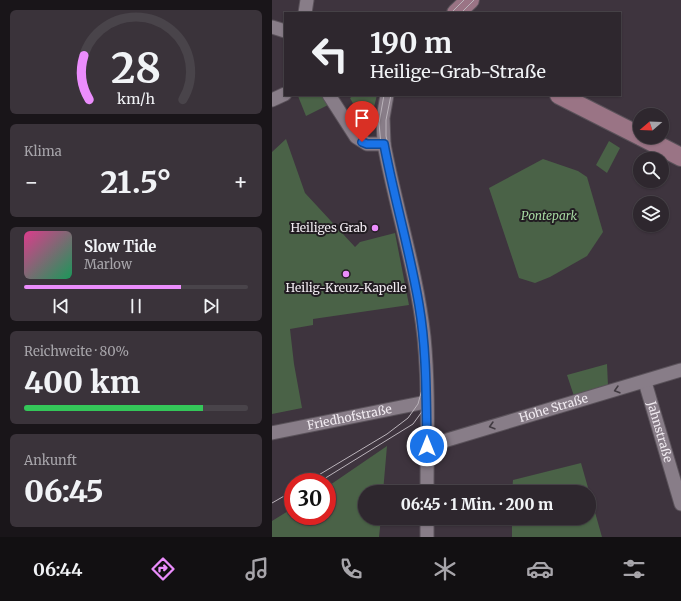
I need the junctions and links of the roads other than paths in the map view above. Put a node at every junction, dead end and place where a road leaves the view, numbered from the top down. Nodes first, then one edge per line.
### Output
1 (307, 0) edge
2 (470, 0) edge
3 (305, 12) edge
4 (457, 12) edge
5 (272, 27) edge
6 (284, 31) edge
7 (284, 94) edge
8 (387, 96) edge
9 (561, 96) edge
10 (272, 100) edge
11 (333, 100) edge
12 (633, 132) edge
13 (384, 144) junction
14 (656, 144) edge
15 (681, 157) edge
16 (681, 370) edge
17 (645, 382) junction
18 (426, 402) junction
19 (272, 433) edge
20 (427, 446) junction
21 (427, 485) edge
22 (681, 504) edge
23 (427, 525) edge
24 (428, 537) edge

1 - 3 street
2 - 4 street
5 - 6 street
7 - 10 street
8 - 13 street
9 - 12 street
11 - 13 street
13 - 18 street
14 - 15 street
16 - 17 street, Hohe Straße
17 -> 20 street, Hohe Straße
17 - 22 street, Jahnstraße
18 - 19 street, Friedhofstraße
18 - 20 street
20 - 21 street
23 - 24 street

